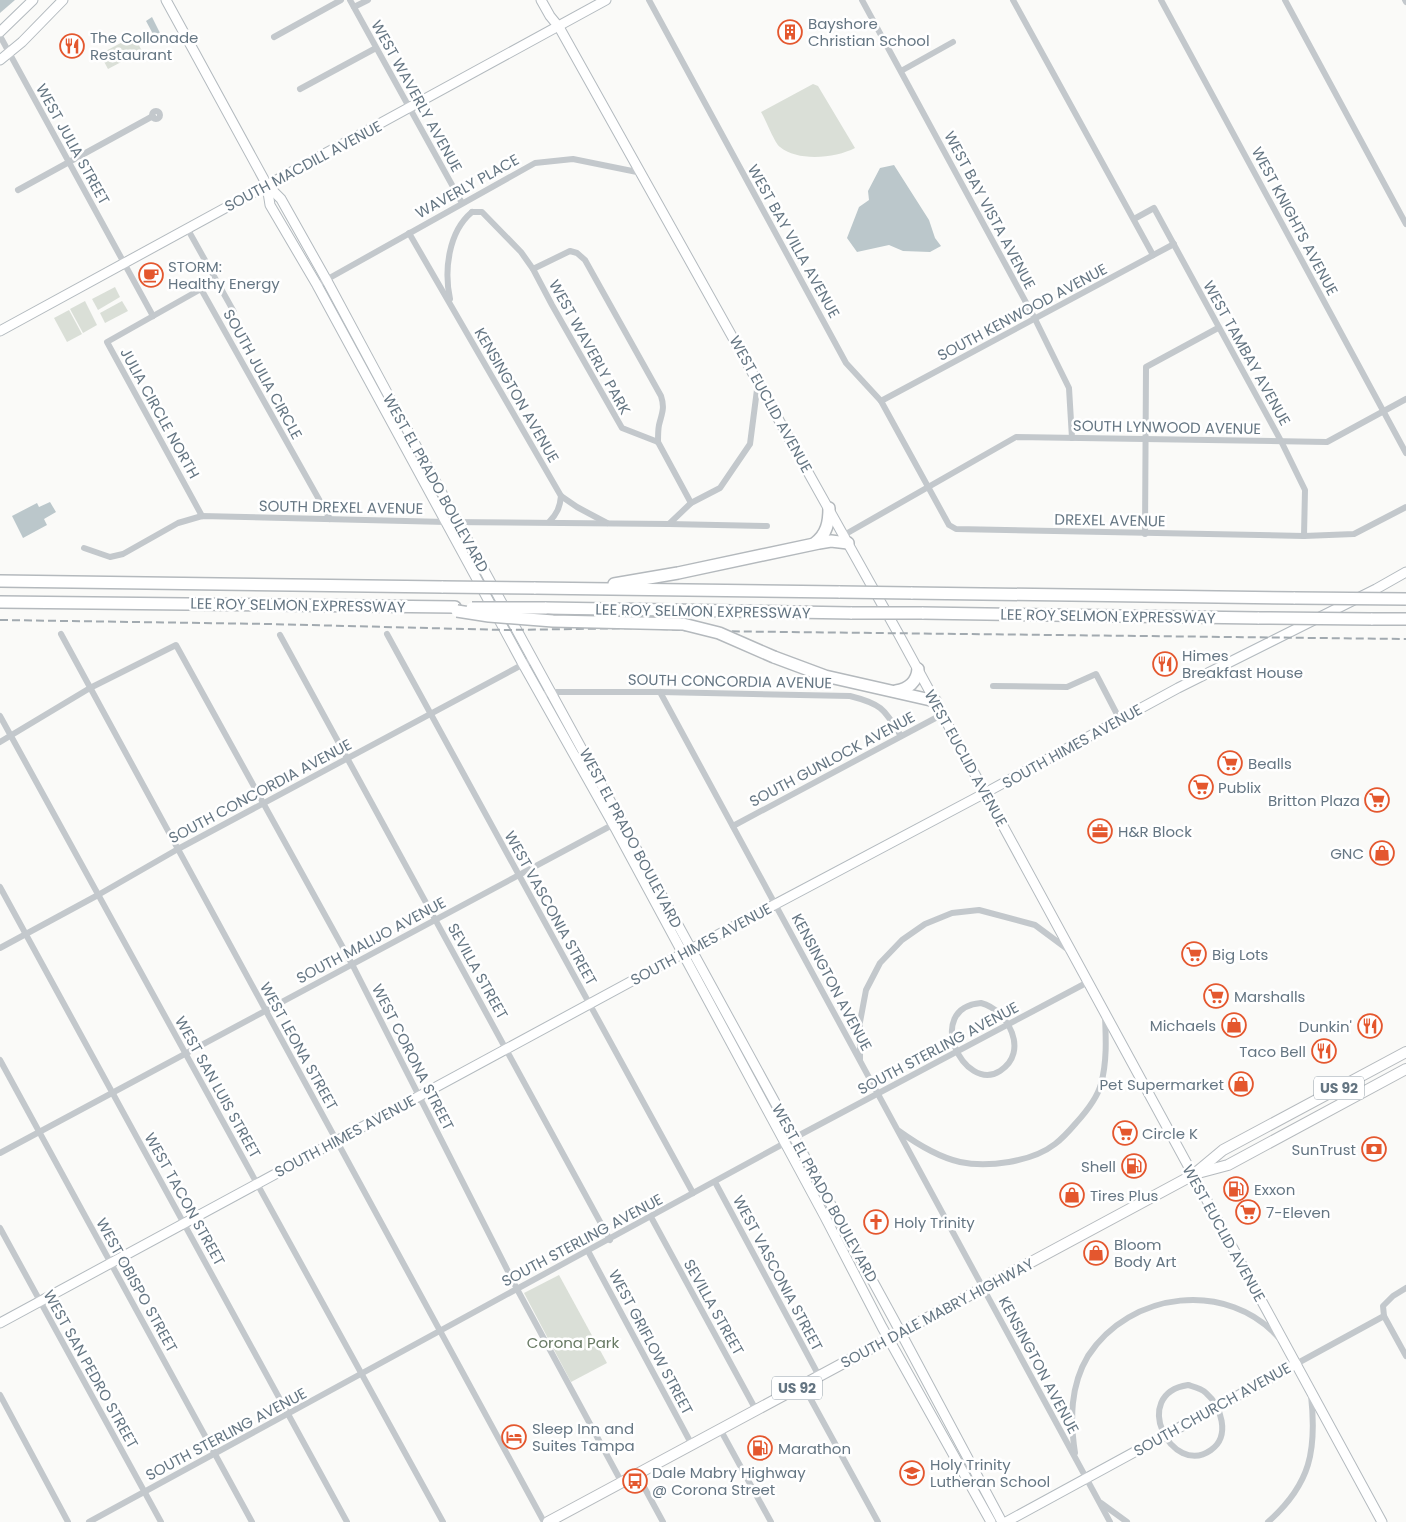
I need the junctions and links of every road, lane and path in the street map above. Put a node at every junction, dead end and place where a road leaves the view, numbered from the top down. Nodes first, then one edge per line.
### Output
1 (33, 0) edge
2 (63, 0) edge
3 (166, 0) edge
4 (341, 0) edge
5 (350, 0) edge
6 (368, 0) edge
7 (541, 0) edge
8 (606, 0) edge
9 (649, 0) edge
10 (862, 0) edge
11 (1013, 0) edge
12 (1161, 0) edge
13 (1284, 0) edge
14 (354, 7) junction
15 (559, 27) junction
16 (0, 32) edge
17 (0, 36) edge
18 (274, 37) dead end
19 (953, 42) dead end
20 (376, 48) junction
21 (9, 53) junction
22 (0, 60) edge
23 (901, 71) junction
24 (300, 89) dead end
25 (409, 108) junction
26 (153, 116) dead end
27 (69, 162) junction
28 (642, 173) junction
29 (266, 185) junction
30 (18, 190) dead end
31 (464, 202) junction
32 (472, 212) junction
33 (1134, 220) junction
34 (1406, 224) edge
35 (187, 228) junction
36 (409, 233) junction
37 (1174, 244) junction
38 (1153, 255) junction
39 (125, 263) junction
40 (533, 269) junction
41 (326, 279) junction
42 (317, 285) junction
43 (451, 306) junction
44 (234, 312) dead end
45 (153, 316) junction
46 (1035, 319) junction
47 (1218, 328) junction
48 (0, 331) edge
49 (758, 381) junction
50 (1406, 398) edge
51 (391, 400) junction
52 (882, 401) junction
53 (382, 405) junction
54 (1383, 411) junction
55 (1072, 438) junction
56 (1146, 439) junction
57 (1281, 441) junction
58 (658, 442) junction
59 (1406, 453) edge
60 (928, 486) junction
61 (561, 496) junction
62 (691, 504) junction
63 (1406, 507) edge
64 (829, 508) junction
65 (202, 516) junction
66 (330, 519) junction
67 (446, 522) junction
68 (459, 522) junction
69 (549, 522) junction
70 (608, 524) junction
71 (669, 524) junction
72 (767, 526) dead end
73 (1145, 534) junction
74 (1304, 536) junction
75 (846, 539) junction
76 (815, 543) junction
77 (84, 548) dead end
78 (1406, 572) edge
79 (0, 581) edge
80 (589, 589) junction
81 (1406, 599) edge
82 (0, 602) edge
83 (453, 609) junction
84 (1406, 619) edge
85 (61, 634) dead end
86 (387, 634) dead end
87 (280, 635) dead end
88 (533, 658) junction
89 (523, 664) junction
90 (918, 669) junction
91 (993, 686) dead end
92 (90, 688) junction
93 (896, 691) junction
94 (552, 692) junction
95 (660, 692) junction
96 (541, 695) junction
97 (935, 701) junction
98 (430, 714) junction
99 (943, 714) junction
100 (0, 716) edge
101 (1120, 720) junction
102 (11, 736) junction
103 (901, 736) junction
104 (0, 742) edge
105 (347, 759) junction
106 (985, 793) junction
107 (264, 804) junction
108 (617, 822) junction
109 (733, 826) junction
110 (178, 849) junction
111 (519, 875) junction
112 (0, 887) edge
113 (98, 895) junction
114 (775, 904) junction
115 (435, 919) junction
116 (26, 934) junction
117 (0, 948) edge
118 (691, 949) junction
119 (682, 954) junction
120 (1073, 954) junction
121 (352, 964) junction
122 (1088, 982) junction
123 (590, 1004) junction
124 (266, 1010) junction
125 (1105, 1014) junction
126 (1008, 1025) junction
127 (740, 1040) junction
128 (732, 1045) junction
129 (506, 1049) junction
130 (957, 1052) junction
131 (1406, 1052) edge
132 (186, 1053) junction
133 (0, 1060) edge
134 (860, 1060) junction
135 (1406, 1069) edge
136 (112, 1093) junction
137 (878, 1094) junction
138 (418, 1096) junction
139 (898, 1130) junction
140 (39, 1131) junction
141 (794, 1138) junction
142 (336, 1140) junction
143 (785, 1144) junction
144 (0, 1153) edge
145 (1193, 1175) junction
146 (715, 1182) junction
147 (257, 1184) junction
148 (693, 1194) junction
149 (835, 1211) junction
150 (651, 1217) junction
151 (825, 1217) junction
152 (184, 1223) junction
153 (0, 1228) edge
154 (610, 1240) junction
155 (588, 1251) junction
156 (111, 1263) junction
157 (984, 1288) junction
158 (1406, 1288) edge
159 (517, 1289) junction
160 (40, 1301) junction
161 (1384, 1316) junction
162 (0, 1323) edge
163 (440, 1330) junction
164 (901, 1332) junction
165 (889, 1339) junction
166 (1286, 1346) junction
167 (1406, 1356) edge
168 (1296, 1364) junction
169 (361, 1375) junction
170 (819, 1376) junction
171 (803, 1385) junction
172 (1311, 1392) junction
173 (0, 1395) edge
174 (1216, 1408) junction
175 (756, 1410) junction
176 (288, 1414) junction
177 (720, 1429) junction
178 (1165, 1435) junction
179 (692, 1444) junction
180 (215, 1454) junction
181 (1076, 1459) junction
182 (637, 1474) junction
183 (1086, 1478) junction
184 (622, 1483) junction
185 (145, 1492) junction
186 (1098, 1501) junction
187 (550, 1521) edge
188 (68, 1522) edge
189 (89, 1522) edge
190 (161, 1522) edge
191 (252, 1522) edge
192 (347, 1522) edge
193 (443, 1522) edge
194 (663, 1522) edge
195 (770, 1522) edge
196 (878, 1522) edge
197 (991, 1522) edge
198 (1002, 1522) edge
199 (1006, 1522) edge
200 (1110, 1522) edge
201 (1127, 1522) edge
202 (1268, 1522) edge
203 (1382, 1522) edge

1 - 16 street
2 - 21 street
3 - 29 street, WEST EL PRADO BOULEVARD
4 - 18 street
5 - 14 street, WEST WAVERLY AVENUE
6 - 14 street
7 - 15 street, WEST EUCLID AVENUE
8 - 15 street, SOUTH MACDILL AVENUE
9 - 52 street, WEST BAY VILLA AVENUE
10 - 23 street, WEST BAY VISTA AVENUE
11 - 33 street
12 - 54 street, WEST KNIGHTS AVENUE
13 - 34 street
14 - 20 street, WEST WAVERLY AVENUE
15 - 25 street, SOUTH MACDILL AVENUE
15 - 28 street, WEST EUCLID AVENUE
17 - 21 street, WEST JULIA STREET
19 - 23 street
20 - 24 street
20 - 25 street, WEST WAVERLY AVENUE
21 - 22 street
21 - 27 street, WEST JULIA STREET
23 - 46 street, WEST BAY VISTA AVENUE
25 - 29 street, SOUTH MACDILL AVENUE
25 - 31 street, WEST WAVERLY AVENUE
26 - 27 street
27 - 30 street
27 - 39 street, WEST JULIA STREET
28 - 31 street, WAVERLY PLACE
28 - 49 street, WEST EUCLID AVENUE
29 - 35 street, SOUTH MACDILL AVENUE
29 - 41 street, WEST EL PRADO BOULEVARD
29 - 42 street, WEST EL PRADO BOULEVARD
31 - 32 street, WEST WAVERLY AVENUE
31 - 36 street, WAVERLY PLACE
32 - 40 street
32 - 43 street, KENSINGTON AVENUE
33 - 37 street, WEST TAMBAY AVENUE
33 - 38 street
35 - 39 street, SOUTH MACDILL AVENUE
35 - 44 street
36 - 41 street, WAVERLY PLACE
36 - 43 street, KENSINGTON AVENUE
37 - 38 street, SOUTH KENWOOD AVENUE
37 - 47 street, WEST TAMBAY AVENUE
38 - 46 street, SOUTH KENWOOD AVENUE
39 - 45 street, WEST JULIA STREET
39 - 48 street, SOUTH MACDILL AVENUE
40 - 58 street, WEST WAVERLY PARK
40 - 58 street
41 - 42 street, WAVERLY PLACE
41 - 51 street, WEST EL PRADO BOULEVARD
42 - 53 street, WEST EL PRADO BOULEVARD
43 - 61 street, KENSINGTON AVENUE
45 - 65 street, JULIA CIRCLE NORTH
45 - 66 street, SOUTH JULIA CIRCLE
46 - 52 street, SOUTH KENWOOD AVENUE
46 - 55 street, WEST BAY VISTA AVENUE
47 - 56 street
47 - 57 street, WEST TAMBAY AVENUE
49 - 62 street
49 - 64 street, WEST EUCLID AVENUE
50 - 54 street, SOUTH LYNWOOD AVENUE
51 - 53 street
51 - 68 street, WEST EL PRADO BOULEVARD
52 - 60 street, WEST BAY VILLA AVENUE
53 - 67 street, WEST EL PRADO BOULEVARD
54 - 57 street, SOUTH LYNWOOD AVENUE
54 - 59 street, WEST KNIGHTS AVENUE
55 - 56 street, SOUTH LYNWOOD AVENUE
55 - 60 street, SOUTH LYNWOOD AVENUE
56 - 57 street, SOUTH LYNWOOD AVENUE
56 - 73 street
57 - 74 street, WEST TAMBAY AVENUE
58 - 62 street
60 - 73 street, DREXEL AVENUE
60 - 75 street
61 - 69 street
61 - 70 street, KENSINGTON AVENUE
62 - 71 street
63 - 74 street, DREXEL AVENUE
64 - 75 street, WEST EUCLID AVENUE
64 - 76 highway
65 - 66 street, SOUTH DREXEL AVENUE
65 - 77 street, SOUTH DREXEL AVENUE
66 - 67 street, SOUTH DREXEL AVENUE
67 - 68 street, SOUTH DREXEL AVENUE
67 - 89 street, WEST EL PRADO BOULEVARD
68 - 69 street, SOUTH DREXEL AVENUE
68 - 88 street, WEST EL PRADO BOULEVARD
69 - 70 street, SOUTH DREXEL AVENUE
70 - 71 street, SOUTH DREXEL AVENUE
71 - 72 street
73 - 74 street, DREXEL AVENUE
75 - 76 highway
75 - 90 street, WEST EUCLID AVENUE
76 - 80 highway
78 - 101 street, SOUTH HIMES AVENUE
79 - 80 highway, LEE ROY SELMON EXPRESSWAY, bridge
80 - 81 highway, LEE ROY SELMON EXPRESSWAY, bridge
82 - 83 highway, LEE ROY SELMON EXPRESSWAY
83 - 84 highway, LEE ROY SELMON EXPRESSWAY, bridge
83 - 93 highway, bridge
85 - 92 street, WEST LEONA STREET
86 - 98 street, WEST VASCONIA STREET
87 - 105 street, SEVILLA STREET
88 - 89 street, SOUTH CONCORDIA AVENUE
88 - 94 street, WEST EL PRADO BOULEVARD
89 - 96 street, WEST EL PRADO BOULEVARD
89 - 98 street, SOUTH CONCORDIA AVENUE
90 - 93 highway
90 - 97 street, WEST EUCLID AVENUE
91 - 101 street
92 - 102 street
92 - 107 street, WEST CORONA STREET
92 - 110 street, WEST LEONA STREET
93 - 97 highway
94 - 95 street, SOUTH CONCORDIA AVENUE
94 - 96 street, SOUTH CONCORDIA AVENUE
94 - 108 street, WEST EL PRADO BOULEVARD
95 - 103 street, SOUTH CONCORDIA AVENUE
95 - 109 street, KENSINGTON AVENUE
96 - 108 street, WEST EL PRADO BOULEVARD
97 - 99 street, WEST EUCLID AVENUE
98 - 105 street, SOUTH CONCORDIA AVENUE
98 - 111 street, WEST VASCONIA STREET
99 - 103 street, SOUTH GUNLOCK AVENUE
99 - 106 street, WEST EUCLID AVENUE
100 - 102 street, WEST SAN LUIS STREET
101 - 106 street, SOUTH HIMES AVENUE
102 - 104 street
102 - 113 street, WEST SAN LUIS STREET
103 - 109 street, SOUTH GUNLOCK AVENUE
105 - 107 street, SOUTH CONCORDIA AVENUE
105 - 115 street, SEVILLA STREET
106 - 114 street, SOUTH HIMES AVENUE
106 - 120 street, WEST EUCLID AVENUE
107 - 110 street, SOUTH CONCORDIA AVENUE
107 - 121 street, WEST CORONA STREET
108 - 111 street, SOUTH MALIJO AVENUE
108 - 118 street, WEST EL PRADO BOULEVARD
108 - 119 street, WEST EL PRADO BOULEVARD
109 - 114 street, KENSINGTON AVENUE
110 - 113 street, SOUTH CONCORDIA AVENUE
110 - 124 street, WEST LEONA STREET
111 - 115 street, SOUTH MALIJO AVENUE
111 - 123 street, WEST VASCONIA STREET
112 - 116 street, WEST TACON STREET
113 - 116 street, SOUTH CONCORDIA AVENUE
113 - 132 street, WEST SAN LUIS STREET
114 - 118 street, SOUTH HIMES AVENUE
114 - 134 street, KENSINGTON AVENUE
115 - 121 street, SOUTH MALIJO AVENUE
115 - 129 street, SEVILLA STREET
116 - 117 street, SOUTH CONCORDIA AVENUE
116 - 136 street, WEST TACON STREET
118 - 119 street, SOUTH HIMES AVENUE
118 - 127 street, WEST EL PRADO BOULEVARD
119 - 123 street, SOUTH HIMES AVENUE
119 - 128 street, WEST EL PRADO BOULEVARD
120 - 122 street, WEST EUCLID AVENUE
120 - 134 street
121 - 124 street, SOUTH MALIJO AVENUE
121 - 138 street, WEST CORONA STREET
122 - 125 street, WEST EUCLID AVENUE
122 - 126 street, SOUTH STERLING AVENUE
123 - 129 street, SOUTH HIMES AVENUE
123 - 148 street, WEST VASCONIA STREET
124 - 132 street, SOUTH MALIJO AVENUE
124 - 142 street, WEST LEONA STREET
125 - 139 street
125 - 145 street, WEST EUCLID AVENUE
126 - 130 street, SOUTH STERLING AVENUE
126 - 130 street
126 - 130 street
127 - 128 street
127 - 141 street, WEST EL PRADO BOULEVARD
128 - 143 street, WEST EL PRADO BOULEVARD
129 - 138 street, SOUTH HIMES AVENUE
129 - 154 street, SEVILLA STREET
130 - 137 street, SOUTH STERLING AVENUE
131 - 145 main road, SOUTH DALE MABRY HIGHWAY / US 92
132 - 136 street, SOUTH MALIJO AVENUE
132 - 147 street, WEST SAN LUIS STREET
133 - 140 street, WEST OBISPO STREET
134 - 137 street, KENSINGTON AVENUE
135 - 145 main road, SOUTH DALE MABRY HIGHWAY / US 92
136 - 140 street, SOUTH MALIJO AVENUE
136 - 152 street, WEST TACON STREET
137 - 139 street, KENSINGTON AVENUE
137 - 141 street, SOUTH STERLING AVENUE
138 - 142 street, SOUTH HIMES AVENUE
138 - 159 street, WEST CORONA STREET
139 - 157 street, KENSINGTON AVENUE
140 - 144 street, SOUTH MALIJO AVENUE
140 - 156 street, WEST OBISPO STREET
141 - 143 street, SOUTH STERLING AVENUE
141 - 149 street, WEST EL PRADO BOULEVARD
142 - 147 street, SOUTH HIMES AVENUE
142 - 163 street, WEST LEONA STREET
143 - 146 street, SOUTH STERLING AVENUE
143 - 151 street, WEST EL PRADO BOULEVARD
145 - 157 main road, SOUTH DALE MABRY HIGHWAY / US 92
145 - 166 street, WEST EUCLID AVENUE
146 - 148 street, SOUTH STERLING AVENUE
146 - 170 street, WEST VASCONIA STREET
147 - 152 street, SOUTH HIMES AVENUE
147 - 169 street, WEST SAN LUIS STREET
148 - 150 street, SOUTH STERLING AVENUE
149 - 151 street
149 - 164 street, WEST EL PRADO BOULEVARD
150 - 154 street, SOUTH STERLING AVENUE
150 - 175 street, SEVILLA STREET
151 - 165 street, WEST EL PRADO BOULEVARD
152 - 156 street, SOUTH HIMES AVENUE
152 - 176 street, WEST TACON STREET
153 - 160 street, WEST SAN PEDRO STREET
154 - 155 street, SOUTH STERLING AVENUE
155 - 159 street, SOUTH STERLING AVENUE
155 - 179 street, WEST GRIFLOW STREET
156 - 160 street, SOUTH HIMES AVENUE
156 - 180 street, WEST OBISPO STREET
157 - 164 main road, SOUTH DALE MABRY HIGHWAY / US 92
157 - 181 street, KENSINGTON AVENUE
158 - 161 street
159 - 163 street, SOUTH STERLING AVENUE
159 - 184 street, WEST CORONA STREET
160 - 162 street, SOUTH HIMES AVENUE
160 - 185 street, WEST SAN PEDRO STREET
161 - 167 street
161 - 168 street, SOUTH CHURCH AVENUE
163 - 169 street, SOUTH STERLING AVENUE
163 - 187 street, WEST LEONA STREET
164 - 165 main road, SOUTH DALE MABRY HIGHWAY / US 92
164 - 198 street, WEST EL PRADO BOULEVARD
165 - 170 main road, SOUTH DALE MABRY HIGHWAY / US 92
165 - 197 street, WEST EL PRADO BOULEVARD
166 - 168 street, WEST EUCLID AVENUE
166 - 181 street
168 - 172 street, WEST EUCLID AVENUE
168 - 174 street, SOUTH CHURCH AVENUE
169 - 176 street, SOUTH STERLING AVENUE
169 - 193 street, WEST SAN LUIS STREET
170 - 171 main road, SOUTH DALE MABRY HIGHWAY / US 92
171 - 175 main road, SOUTH DALE MABRY HIGHWAY / US 92
171 - 196 street
172 - 202 street
172 - 203 street, WEST EUCLID AVENUE
173 - 188 street
174 - 178 street, SOUTH CHURCH AVENUE
174 - 178 street
174 - 178 street
175 - 177 main road, SOUTH DALE MABRY HIGHWAY / US 92
176 - 180 street, SOUTH STERLING AVENUE
176 - 192 street, WEST TACON STREET
177 - 179 main road, SOUTH DALE MABRY HIGHWAY / US 92
177 - 195 street
178 - 183 street, SOUTH CHURCH AVENUE
179 - 182 main road, SOUTH DALE MABRY HIGHWAY / US 92
180 - 185 street, SOUTH STERLING AVENUE
180 - 191 street, WEST OBISPO STREET
181 - 183 street, KENSINGTON AVENUE
182 - 184 main road, SOUTH DALE MABRY HIGHWAY / US 92
182 - 194 street
183 - 186 street, KENSINGTON AVENUE
183 - 199 street, SOUTH CHURCH AVENUE
184 - 187 main road, SOUTH DALE MABRY HIGHWAY / US 92
185 - 189 street, SOUTH STERLING AVENUE
185 - 190 street, WEST SAN PEDRO STREET
186 - 200 street, KENSINGTON AVENUE
186 - 201 street

